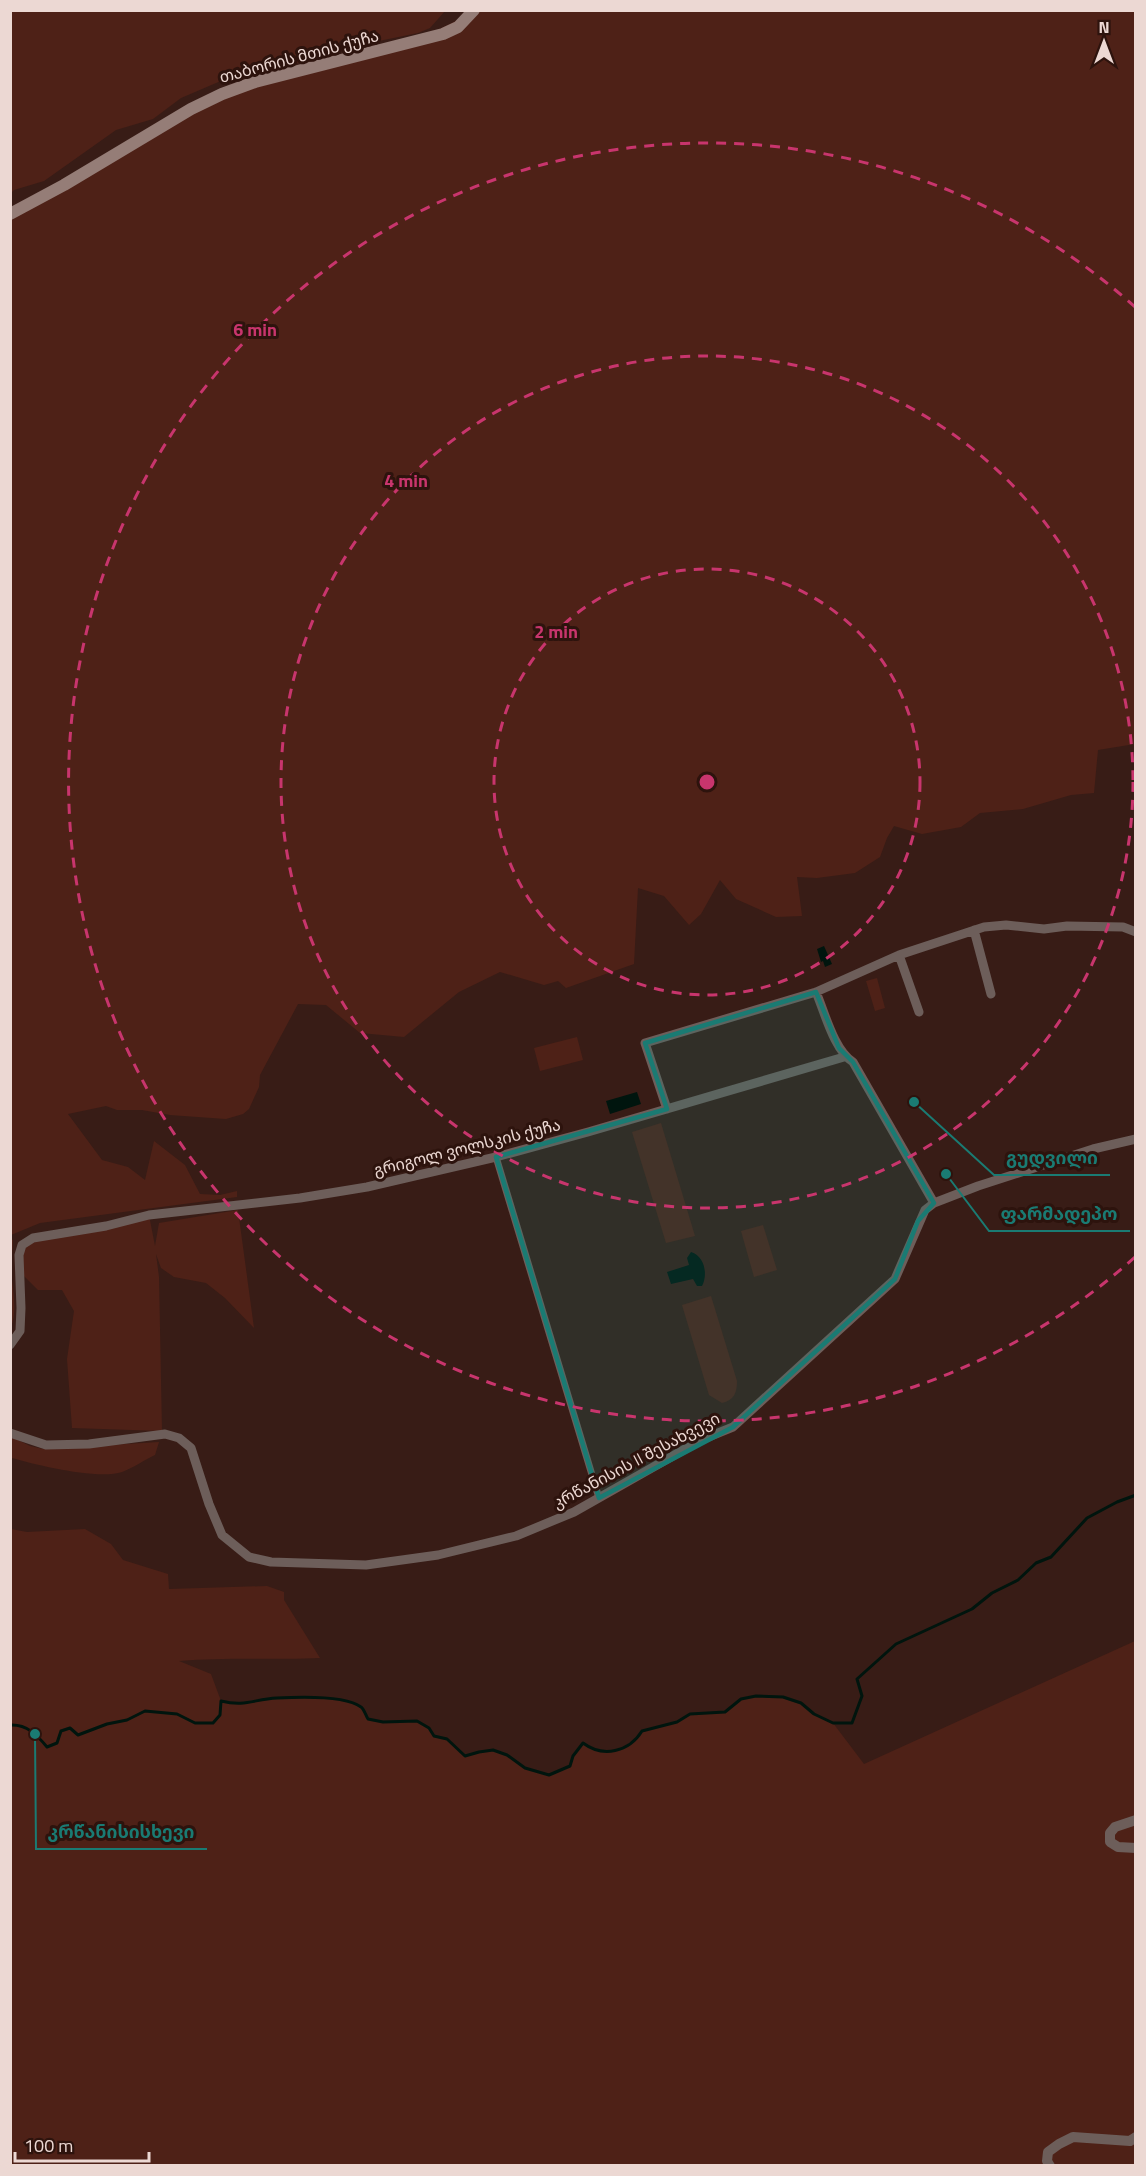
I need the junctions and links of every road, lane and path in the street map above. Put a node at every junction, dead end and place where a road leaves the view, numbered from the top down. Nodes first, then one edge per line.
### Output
1 (474, 10) edge
2 (10, 214) edge
3 (974, 930) junction
4 (1136, 932) edge
5 (898, 955) junction
6 (816, 992) junction
7 (991, 994) dead end
8 (919, 1012) dead end
9 (844, 1057) junction
10 (667, 1109) junction
11 (1136, 1139) edge
12 (496, 1156) junction
13 (934, 1203) junction
14 (10, 1345) edge
15 (10, 1432) edge
16 (599, 1498) junction
17 (1136, 1820) edge
18 (1136, 1848) edge
19 (1136, 2137) edge
20 (1050, 2166) edge

1 - 2 main road, თაბორის მთის ქუჩა
3 - 4 street
3 - 5 street
3 - 7 street
5 - 6 street
5 - 8 street
6 - 9 street
6 - 10 street
9 - 10 street, გრიგოლ ვოლსკის ქუჩა
9 - 13 street
10 - 12 street, გრიგოლ ვოლსკის ქუჩა
11 - 13 street
12 - 14 street, გრიგოლ ვოლსკის ქუჩა
12 - 16 street
13 - 16 street, კრწანისის II შესახვევი
15 - 16 street, კრწანისის II შესახვევი
17 - 18 street
19 - 20 street

